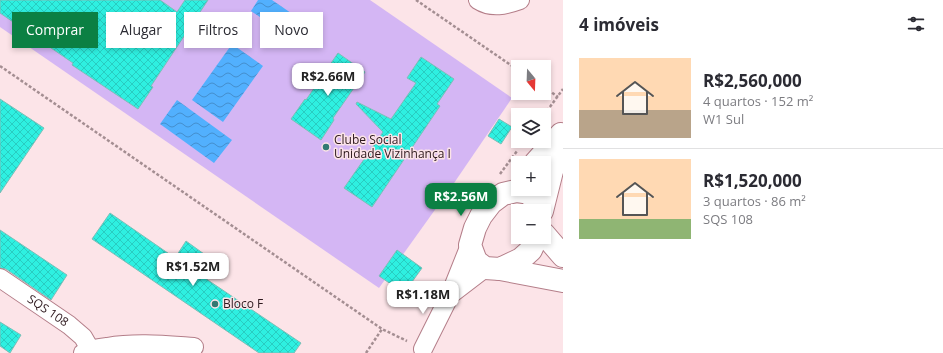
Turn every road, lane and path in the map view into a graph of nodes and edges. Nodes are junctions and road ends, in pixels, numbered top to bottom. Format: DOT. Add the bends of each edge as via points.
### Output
graph roads {
  1 [pos="416,0"];
  2 [pos="478,0"];
  3 [pos="520,0"];
  4 [pos="511,65"];
  5 [pos="0,66"];
  6 [pos="563,89"];
  7 [pos="551,92"];
  8 [pos="558,97"];
  9 [pos="549,108"];
  10 [pos="563,132"];
  11 [pos="563,142"];
  12 [pos="541,156"];
  13 [pos="511,189"];
  14 [pos="531,196"];
  15 [pos="537,204"];
  16 [pos="542,204"];
  17 [pos="551,242"];
  18 [pos="533,244"];
  19 [pos="470,245"];
  20 [pos="563,256"];
  21 [pos="492,269"];
  22 [pos="0,278"];
  23 [pos="563,281"];
  24 [pos="450,295"];
  25 [pos="382,329"];
  26 [pos="194,347"];
  27 [pos="423,349"];
  28 [pos="86,351"];
  29 [pos="366,353"];
  1 -- 4 [label="path"];
  2 -- 3 [label="street" via="484,4 501,6"];
  5 -- 25 [label="path"];
  6 -- 8 [label="path"];
  7 -- 8 [label="path"];
  8 -- 9 [label="path"];
  10 -- 12 [label="street"];
  11 -- 16 [label="street"];
  13 -- 19 [label="street" via="491,203 481,216"];
  14 -- 15 [label="street"];
  17 -- 20 [label="street"];
  18 -- 21 [label="street" via="521,260"];
  19 -- 21 [label="street" via="476,261"];
  19 -- 24 [label="street"];
  21 -- 23 [label="street"];
  21 -- 24 [label="street"];
  22 -- 28 [label="street, SQS 108" via="69,325 83,337"];
  24 -- 27 [label="street"];
  25 -- 27 [label="path"];
  25 -- 29 [label="path"];
  26 -- 28 [label="street, SQS 108" via="122,345"];
}
